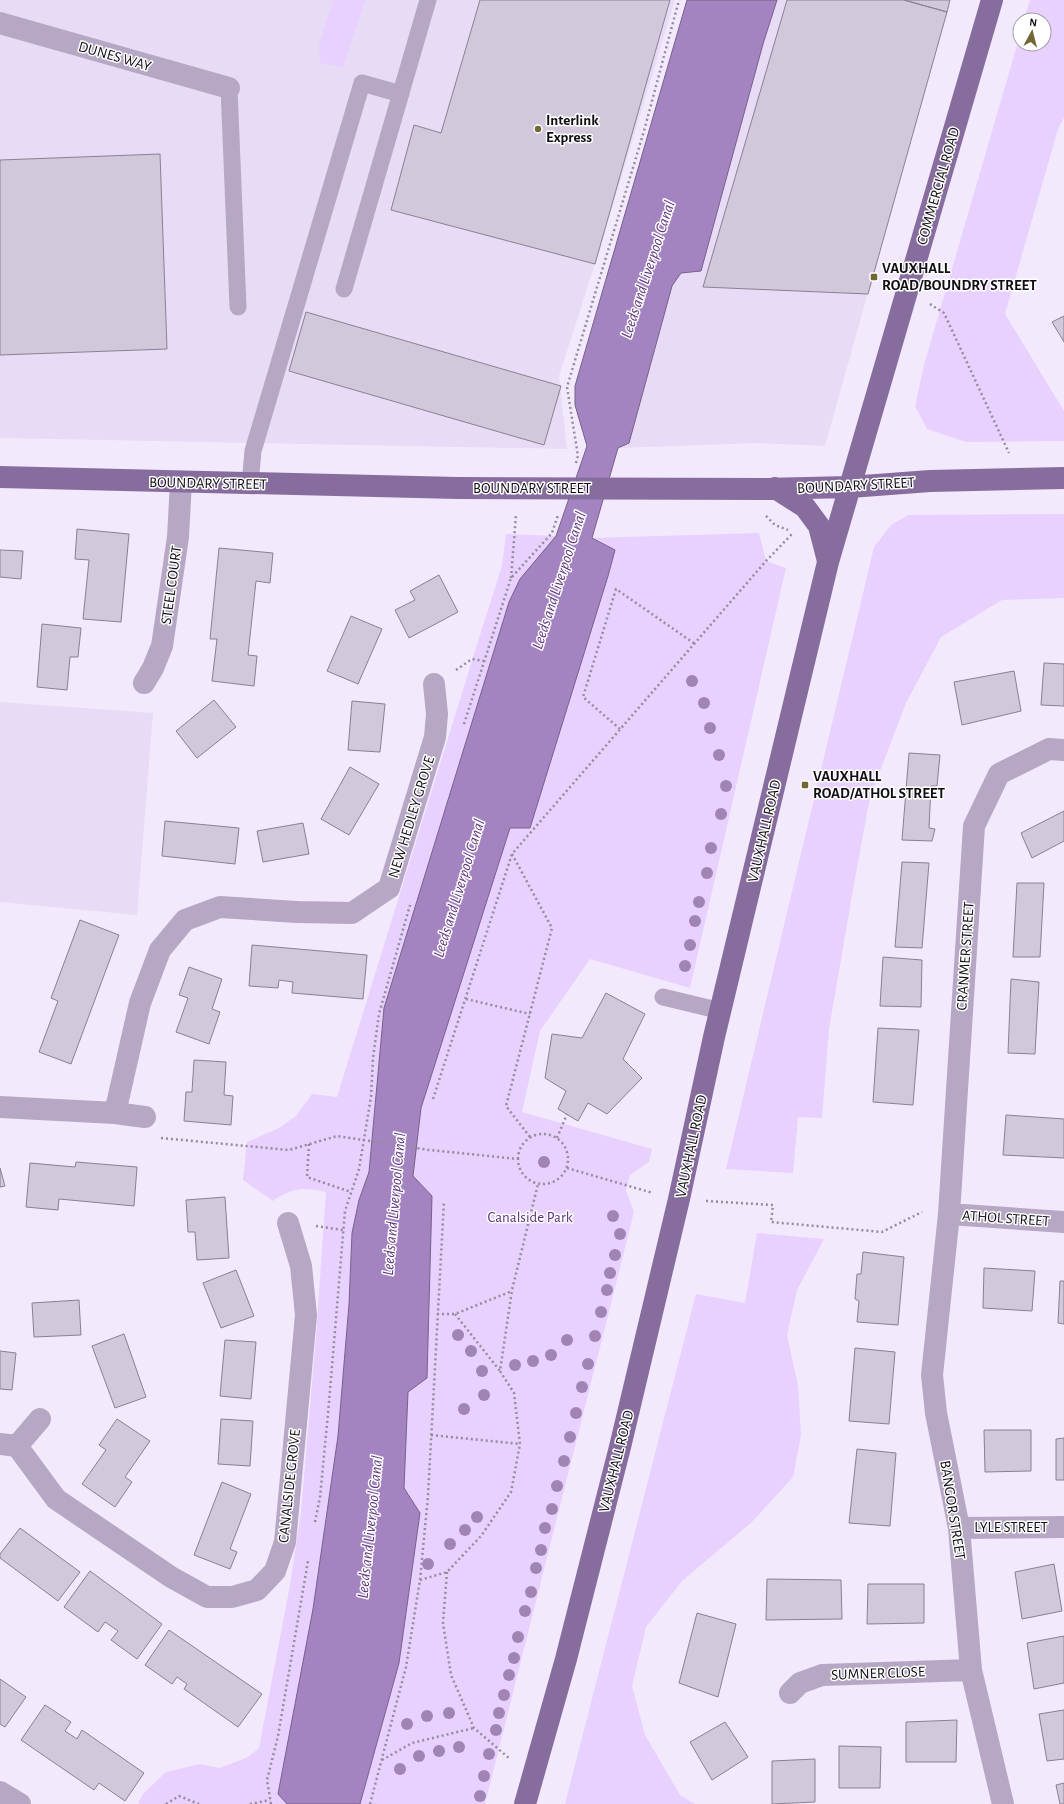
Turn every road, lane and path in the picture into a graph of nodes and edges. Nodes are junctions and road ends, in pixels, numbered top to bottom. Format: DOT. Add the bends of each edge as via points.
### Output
graph roads {
  1 [pos="428,0"];
  2 [pos="679,0"];
  3 [pos="992,0"];
  4 [pos="0,23"];
  5 [pos="229,88"];
  6 [pos="401,94"];
  7 [pos="344,289"];
  8 [pos="908,289"];
  9 [pos="238,307"];
  10 [pos="573,470"];
  11 [pos="0,478"];
  12 [pos="1064,478"];
  13 [pos="1022,479"];
  14 [pos="181,482"];
  15 [pos="250,484"];
  16 [pos="850,487"];
  17 [pos="769,488"];
  18 [pos="559,512"];
  19 [pos="516,513"];
  20 [pos="793,532"];
  21 [pos="797,538"];
  22 [pos="828,562"];
  23 [pos="511,578"];
  24 [pos="695,644"];
  25 [pos="484,661"];
  26 [pos="144,683"];
  27 [pos="434,684"];
  28 [pos="463,728"];
  29 [pos="620,729"];
  30 [pos="1064,750"];
  31 [pos="512,854"];
  32 [pos="411,900"];
  33 [pos="663,997"];
  34 [pos="466,999"];
  35 [pos="721,1011"];
  36 [pos="530,1014"];
  37 [pos="433,1100"];
  38 [pos="0,1107"];
  39 [pos="115,1112"];
  40 [pos="567,1114"];
  41 [pos="145,1117"];
  42 [pos="530,1137"];
  43 [pos="557,1138"];
  44 [pos="309,1144"];
  45 [pos="518,1158"];
  46 [pos="567,1168"];
  47 [pos="538,1184"];
  48 [pos="351,1192"];
  49 [pos="680,1199"];
  50 [pos="444,1201"];
  51 [pos="949,1214"];
  52 [pos="1064,1222"];
  53 [pos="288,1223"];
  54 [pos="512,1290"];
  55 [pos="437,1314"];
  56 [pos="455,1314"];
  57 [pos="500,1371"];
  58 [pos="40,1419"];
  59 [pos="431,1435"];
  60 [pos="520,1444"];
  61 [pos="8,1445"];
  62 [pos="1064,1527"];
  63 [pos="959,1528"];
  64 [pos="314,1529"];
  65 [pos="308,1560"];
  66 [pos="447,1572"];
  67 [pos="420,1580"];
  68 [pos="971,1670"];
  69 [pos="790,1693"];
  70 [pos="474,1728"];
  71 [pos="382,1760"];
  72 [pos="533,1779"];
  73 [pos="0,1792"];
  74 [pos="270,1800"];
  75 [pos="20,1804"];
  76 [pos="166,1804"];
  77 [pos="199,1804"];
  78 [pos="250,1804"];
  79 [pos="271,1804"];
  80 [pos="370,1804"];
  81 [pos="525,1804"];
  82 [pos="1003,1804"];
  1 -- 6 [label="lane"];
  2 -- 10 [label="path" via="644,131 567,388 578,456"];
  3 -- 8 [label="main road, COMMERCIAL ROAD"];
  4 -- 5 [label="street, DUNES WAY"];
  5 -- 9 [label="lane"];
  6 -- 7 [label="lane"];
  6 -- 15 [label="lane" via="362,82 253,451"];
  8 -- 13 [label="path" via="944,314"];
  8 -- 16 [label="main road, COMMERCIAL ROAD"];
  11 -- 14 [label="main road, BOUNDARY STREET"];
  12 -- 13 [label="main road, BOUNDARY STREET"];
  13 -- 16 [label="main road, BOUNDARY STREET" via="930,481"];
  14 -- 15 [label="main road, BOUNDARY STREET"];
  14 -- 26 [label="street, STEEL COURT" via="178,538 162,646"];
  15 -- 17 [label="main road, BOUNDARY STREET"];
  16 -- 17 [label="main road, BOUNDARY STREET"];
  16 -- 22 [label="main road, VAUXHALL ROAD"];
  17 -- 20 [label="path" via="764,514 775,526"];
  17 -- 22 [label="main road" via="804,508 819,526"];
  18 -- 23 [label="path" via="552,533"];
  19 -- 23 [label="path"];
  20 -- 21 [label="path"];
  20 -- 24 [label="path"];
  22 -- 35 [label="main road, VAUXHALL ROAD"];
  23 -- 25 [label="path"];
  24 -- 29 [label="path"];
  24 -- 29 [label="path" via="616,589 583,697"];
  25 -- 27 [label="path" via="472,659"];
  25 -- 28 [label="path"];
  27 -- 39 [label="street, NEW HEDLEY GROVE" via="437,714 435,737 389,888 352,913 220,907 184,920 160,950 140,1003"];
  29 -- 31 [label="path"];
  30 -- 51 [label="street, CRANMER STREET" via="1049,749 999,774 974,826"];
  31 -- 34 [label="path"];
  31 -- 36 [label="path" via="552,928"];
  32 -- 48 [label="path" via="379,1014 371,1097 358,1169"];
  33 -- 35 [label="lane"];
  34 -- 36 [label="path"];
  34 -- 37 [label="path"];
  35 -- 49 [label="main road, VAUXHALL ROAD"];
  36 -- 42 [label="path" via="506,1106"];
  38 -- 39 [label="street"];
  39 -- 41 [label="street"];
  40 -- 43 [label="path"];
  41 -- 44 [label="path" via="162,1138 289,1150"];
  42 -- 43 [label="path" via="544,1134"];
  42 -- 45 [label="path" via="520,1150"];
  43 -- 46 [label="path" via="567,1151"];
  44 -- 45 [label="path" via="337,1136 429,1150"];
  44 -- 48 [label="path" via="307,1177"];
  45 -- 47 [label="path" via="523,1175"];
  46 -- 47 [label="path" via="564,1174 552,1183"];
  46 -- 49 [label="path"];
  47 -- 54 [label="path"];
  48 -- 64 [label="path" via="345,1211 320,1497"];
  49 -- 51 [label="path" via="773,1205 771,1222 882,1232 922,1212"];
  49 -- 72 [label="main road, VAUXHALL ROAD" via="614,1470"];
  50 -- 55 [label="path"];
  51 -- 52 [label="street, ATHOL STREET"];
  51 -- 63 [label="street, BANGOR STREET" via="932,1375 936,1413"];
  53 -- 61 [label="street, CANALSIDE GROVE" via="301,1266 306,1314 285,1542 275,1572 257,1590 232,1597 207,1597 171,1577 56,1499"];
  54 -- 56 [label="path"];
  54 -- 57 [label="path"];
  55 -- 56 [label="path"];
  55 -- 59 [label="path"];
  56 -- 57 [label="path"];
  57 -- 60 [label="path" via="514,1393"];
  58 -- 61 [label="street, CANALSIDE GROVE"];
  59 -- 60 [label="path"];
  59 -- 67 [label="path"];
  60 -- 66 [label="path" via="511,1492 481,1536"];
  62 -- 63 [label="street, LYLE STREET"];
  63 -- 68 [label="street, BANGOR STREET"];
  65 -- 74 [label="path" via="278,1736 267,1780"];
  66 -- 67 [label="path"];
  66 -- 70 [label="path" via="443,1623 451,1674"];
  67 -- 71 [label="path" via="406,1667"];
  68 -- 69 [label="street, SUMNER CLOSE" via="822,1675 800,1683"];
  68 -- 82 [label="street, BANGOR STREET"];
  70 -- 71 [label="path" via="412,1743"];
  70 -- 72 [label="path"];
  71 -- 80 [label="path"];
  72 -- 81 [label="main road, VAUXHALL ROAD"];
  73 -- 75 [label="street"];
  74 -- 78 [label="path"];
  74 -- 79 [label="path"];
  76 -- 77 [label="path" via="179,1796"];
}
